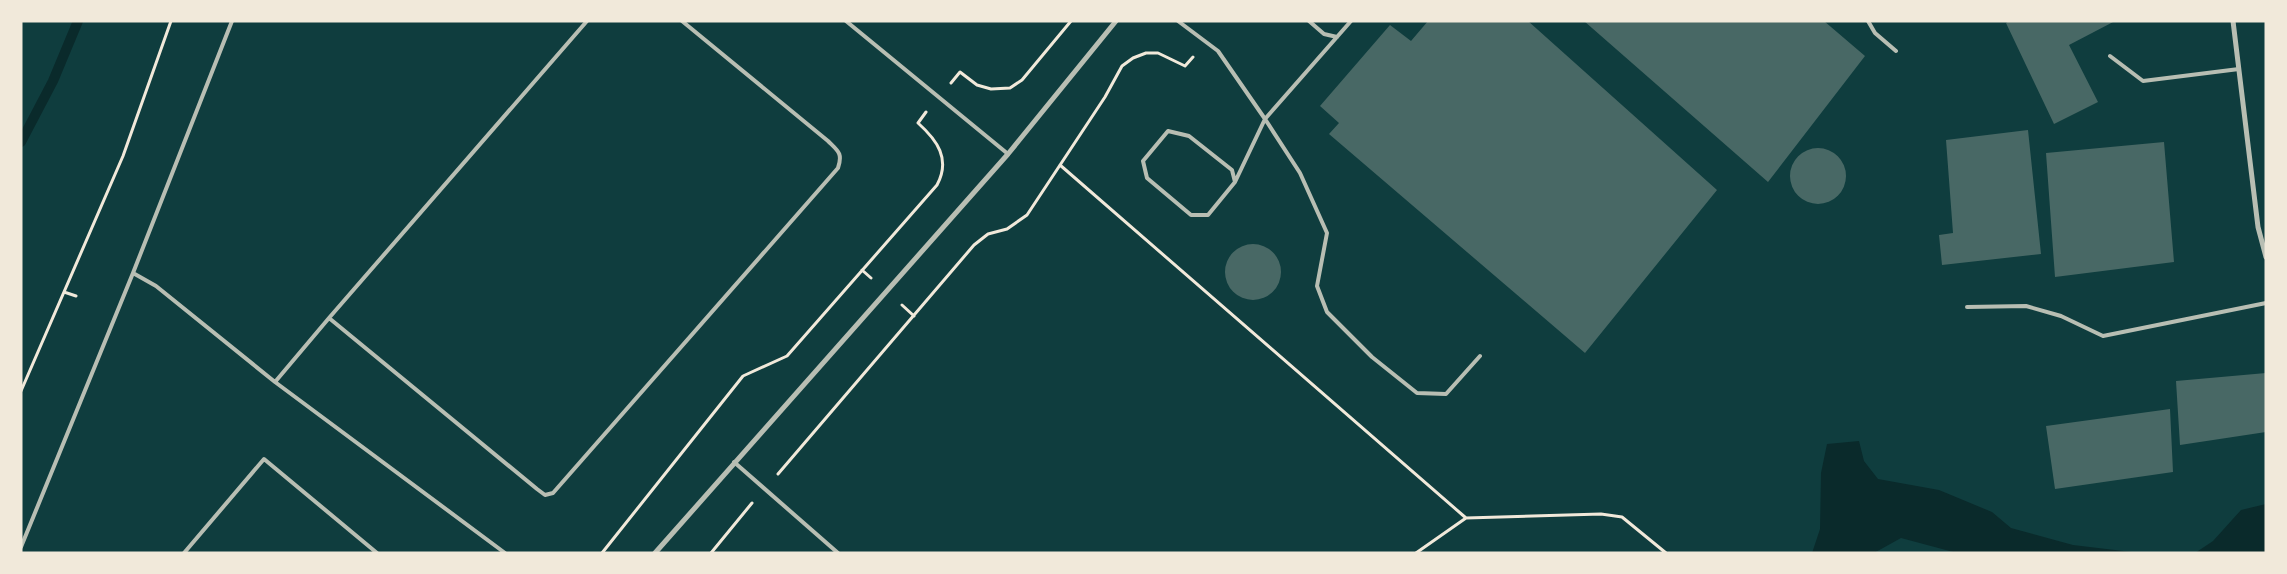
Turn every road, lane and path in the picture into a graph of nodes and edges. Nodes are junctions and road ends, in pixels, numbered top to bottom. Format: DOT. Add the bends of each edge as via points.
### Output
graph roads {
  1 [pos="171,21"];
  2 [pos="232,21"];
  3 [pos="587,21"];
  4 [pos="682,21"];
  5 [pos="846,21"];
  6 [pos="1071,21"];
  7 [pos="1116,21"];
  8 [pos="1178,21"];
  9 [pos="1309,21"];
  10 [pos="1352,21"];
  11 [pos="1868,21"];
  12 [pos="2233,21"];
  13 [pos="1337,37"];
  14 [pos="1896,51"];
  15 [pos="2110,56"];
  16 [pos="1185,66"];
  17 [pos="2239,69"];
  18 [pos="960,72"];
  19 [pos="1265,119"];
  20 [pos="918,123"];
  21 [pos="1008,154"];
  22 [pos="1060,165"];
  23 [pos="1235,182"];
  24 [pos="2266,257"];
  25 [pos="133,273"];
  26 [pos="64,292"];
  27 [pos="76,296"];
  28 [pos="2266,303"];
  29 [pos="1967,307"];
  30 [pos="329,318"];
  31 [pos="1480,356"];
  32 [pos="275,382"];
  33 [pos="21,391"];
  34 [pos="734,462"];
  35 [pos="786,466"];
  36 [pos="1466,518"];
  37 [pos="737,520"];
  38 [pos="21,547"];
  39 [pos="184,553"];
  40 [pos="377,553"];
  41 [pos="505,553"];
  42 [pos="602,553"];
  43 [pos="655,553"];
  44 [pos="710,553"];
  45 [pos="838,553"];
  46 [pos="1416,553"];
  47 [pos="1666,553"];
  1 -- 26 [label="path" via="123,156"];
  2 -- 25 [label="lane"];
  3 -- 30 [label="lane"];
  4 -- 30 [label="lane" via="828,141 841,159 838,168 796,217 553,493 545,495 537,489"];
  5 -- 21 [label="lane"];
  6 -- 18 [label="path" via="1022,80 1010,88 991,89 977,85"];
  7 -- 21 [label="street"];
  8 -- 19 [label="lane" via="1218,51"];
  9 -- 13 [label="lane" via="1324,34"];
  10 -- 13 [label="lane"];
  11 -- 14 [label="lane"];
  12 -- 17 [label="street"];
  13 -- 19 [label="lane"];
  15 -- 17 [label="lane" via="2143,80"];
  16 -- 22 [label="path" via="1164,55 1146,53 1122,66"];
  17 -- 24 [label="street" via="2258,227"];
  19 -- 23 [label="lane"];
  19 -- 31 [label="lane" via="1300,173 1327,233 1317,286 1327,312 1372,357 1417,393 1446,394"];
  20 -- 42 [label="path" via="937,142 943,156 943,170 937,185 787,356 743,376"];
  21 -- 34 [label="street"];
  22 -- 35 [label="path" via="1027,215 1007,228 988,234 974,245"];
  22 -- 36 [label="path"];
  23 -- 23 [label="lane" via="1208,215 1191,215 1147,178 1143,161 1168,131 1188,136 1232,170"];
  25 -- 32 [label="lane" via="156,286"];
  25 -- 38 [label="lane"];
  26 -- 27 [label="path"];
  26 -- 33 [label="path"];
  28 -- 29 [label="lane" via="2103,336 2062,316 2026,306"];
  30 -- 32 [label="lane"];
  32 -- 41 [label="lane"];
  34 -- 43 [label="street"];
  34 -- 45 [label="lane"];
  36 -- 46 [label="path"];
  36 -- 47 [label="path" via="1601,514 1622,517"];
  37 -- 44 [label="path"];
  39 -- 40 [label="lane" via="264,459"];
}
